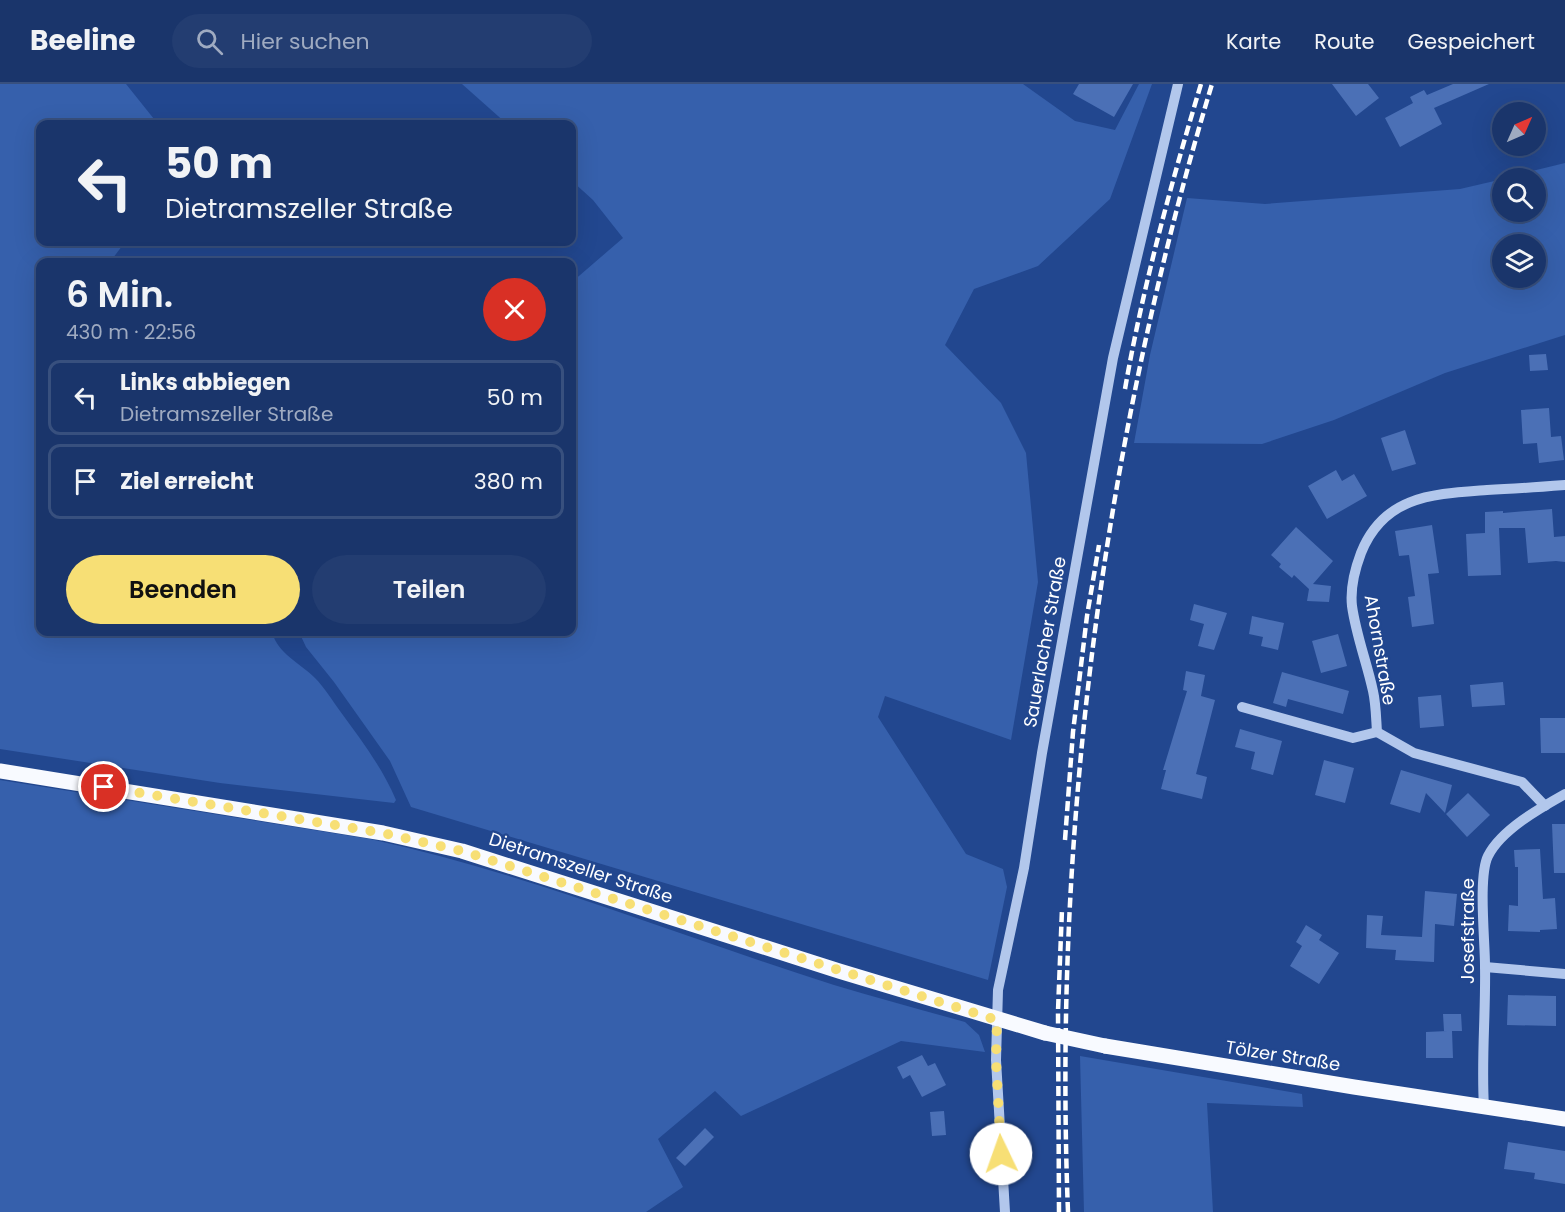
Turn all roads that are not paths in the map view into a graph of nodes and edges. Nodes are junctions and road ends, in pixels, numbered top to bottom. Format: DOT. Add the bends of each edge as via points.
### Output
graph roads {
  1 [pos="1178,84"];
  2 [pos="1565,484"];
  3 [pos="1242,707"];
  4 [pos="1377,732"];
  5 [pos="0,771"];
  6 [pos="1565,794"];
  7 [pos="1545,806"];
  8 [pos="1485,967"];
  9 [pos="1565,974"];
  10 [pos="997,1020"];
  11 [pos="1484,1107"];
  12 [pos="1565,1119"];
  13 [pos="1005,1212"];
  1 -- 10 [label="street, Sauerlacher Straße" via="1113,358 1024,868 998,990"];
  2 -- 4 [label="street, Ahornstraße" via="1433,494 1396,509 1374,529 1356,567 1352,605 1374,692"];
  3 -- 4 [label="street, Ahornstraße" via="1353,738"];
  4 -- 7 [label="street, Ahornstraße" via="1414,753 1522,782"];
  5 -- 10 [label="main road, Dietramszeller Straße" via="383,833 462,851"];
  6 -- 7 [label="street, Josefstraße"];
  7 -- 8 [label="street, Josefstraße" via="1513,828 1488,856 1483,874"];
  8 -- 9 [label="street"];
  8 -- 11 [label="street, Josefstraße"];
  10 -- 11 [label="main road, Tölzer Straße, bridge" via="1105,1046"];
  10 -- 13 [label="street, Sauerlacher Straße"];
  11 -- 12 [label="main road, Tölzer Straße"];
}
